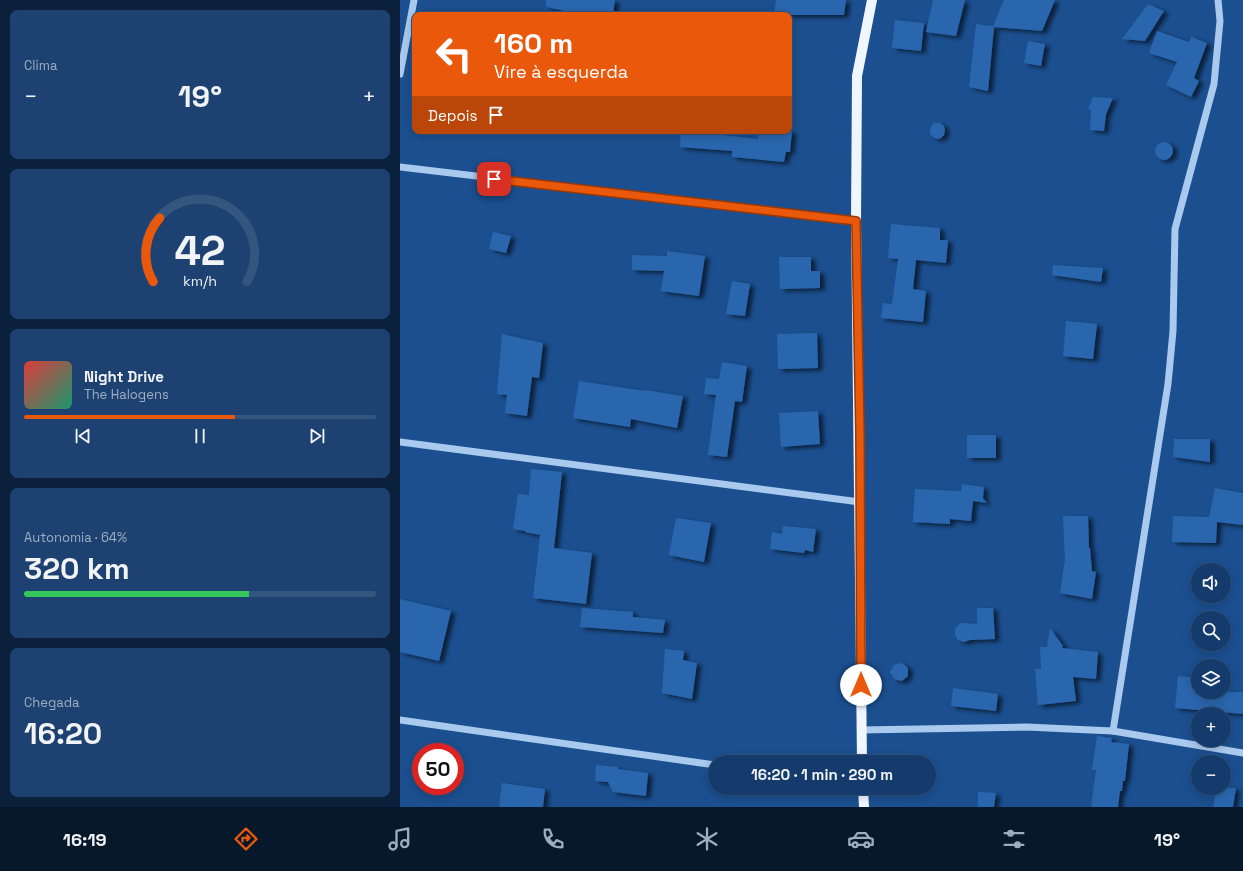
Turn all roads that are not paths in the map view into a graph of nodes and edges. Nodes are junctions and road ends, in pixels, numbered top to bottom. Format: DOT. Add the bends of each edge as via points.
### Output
graph roads {
  1 [pos="414,0"];
  2 [pos="872,0"];
  3 [pos="1218,0"];
  4 [pos="400,74"];
  5 [pos="400,167"];
  6 [pos="856,221"];
  7 [pos="400,442"];
  8 [pos="860,502"];
  9 [pos="400,720"];
  10 [pos="861,730"];
  11 [pos="1113,732"];
  12 [pos="1243,753"];
  13 [pos="862,755"];
  14 [pos="708,765"];
  15 [pos="863,795"];
  16 [pos="864,807"];
  1 -- 4 [label="street"];
  2 -- 6 [label="main road" via="857,76"];
  3 -- 11 [label="street" via="1220,21 1214,84 1175,229 1173,331 1168,384"];
  5 -- 6 [label="street"];
  6 -- 8 [label="main road"];
  7 -- 8 [label="street"];
  8 -- 10 [label="main road"];
  9 -- 14 [label="street"];
  10 -- 11 [label="street" via="1027,727"];
  10 -- 13 [label="main road"];
  11 -- 12 [label="street"];
  15 -- 16 [label="main road"];
}
